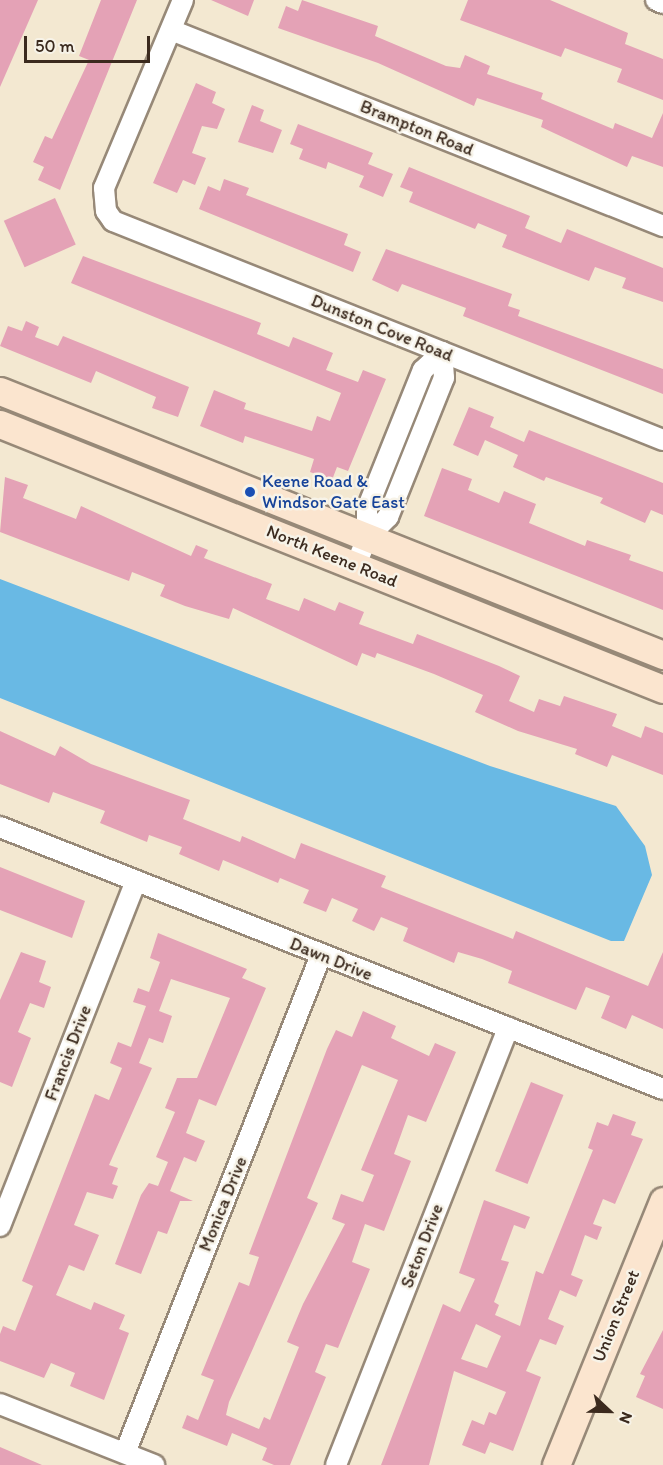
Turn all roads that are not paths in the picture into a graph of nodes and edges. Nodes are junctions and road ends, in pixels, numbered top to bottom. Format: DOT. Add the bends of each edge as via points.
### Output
graph roads {
  1 [pos="183,0"];
  2 [pos="656,0"];
  3 [pos="663,3"];
  4 [pos="171,30"];
  5 [pos="663,226"];
  6 [pos="442,352"];
  7 [pos="0,391"];
  8 [pos="0,424"];
  9 [pos="663,440"];
  10 [pos="367,538"];
  11 [pos="356,566"];
  12 [pos="496,622"];
  13 [pos="663,655"];
  14 [pos="663,674"];
  15 [pos="663,689"];
  16 [pos="0,827"];
  17 [pos="136,881"];
  18 [pos="321,955"];
  19 [pos="508,1028"];
  20 [pos="663,1089"];
  21 [pos="663,1201"];
  22 [pos="0,1226"];
  23 [pos="0,1404"];
  24 [pos="124,1453"];
  25 [pos="154,1465"];
  26 [pos="336,1465"];
  27 [pos="556,1465"];
  1 -- 4 [label="street"];
  2 -- 3 [label="street"];
  4 -- 5 [label="street, Brampton Road"];
  4 -- 6 [label="street, Dunston Cove Road" via="105,188 106,211 124,226"];
  6 -- 9 [label="street, Dunston Cove Road"];
  6 -- 10 [label="street" via="423,370 372,498"];
  7 -- 10 [label="main road, North Keene Road"];
  8 -- 11 [label="main road, North Keene Road"];
  10 -- 11 [label="street"];
  10 -- 13 [label="main road, North Keene Road"];
  11 -- 12 [label="main road, North Keene Road"];
  12 -- 14 [label="main road" via="571,637"];
  12 -- 15 [label="main road, North Keene Road"];
  16 -- 17 [label="street, Dawn Drive"];
  17 -- 18 [label="street, Dawn Drive"];
  17 -- 22 [label="street, Francis Drive"];
  18 -- 19 [label="street, Dawn Drive"];
  18 -- 24 [label="street, Monica Drive"];
  19 -- 20 [label="street, Dawn Drive"];
  19 -- 26 [label="street, Seton Drive"];
  21 -- 27 [label="main road, Union Street"];
  23 -- 24 [label="street"];
  24 -- 25 [label="street"];
}
